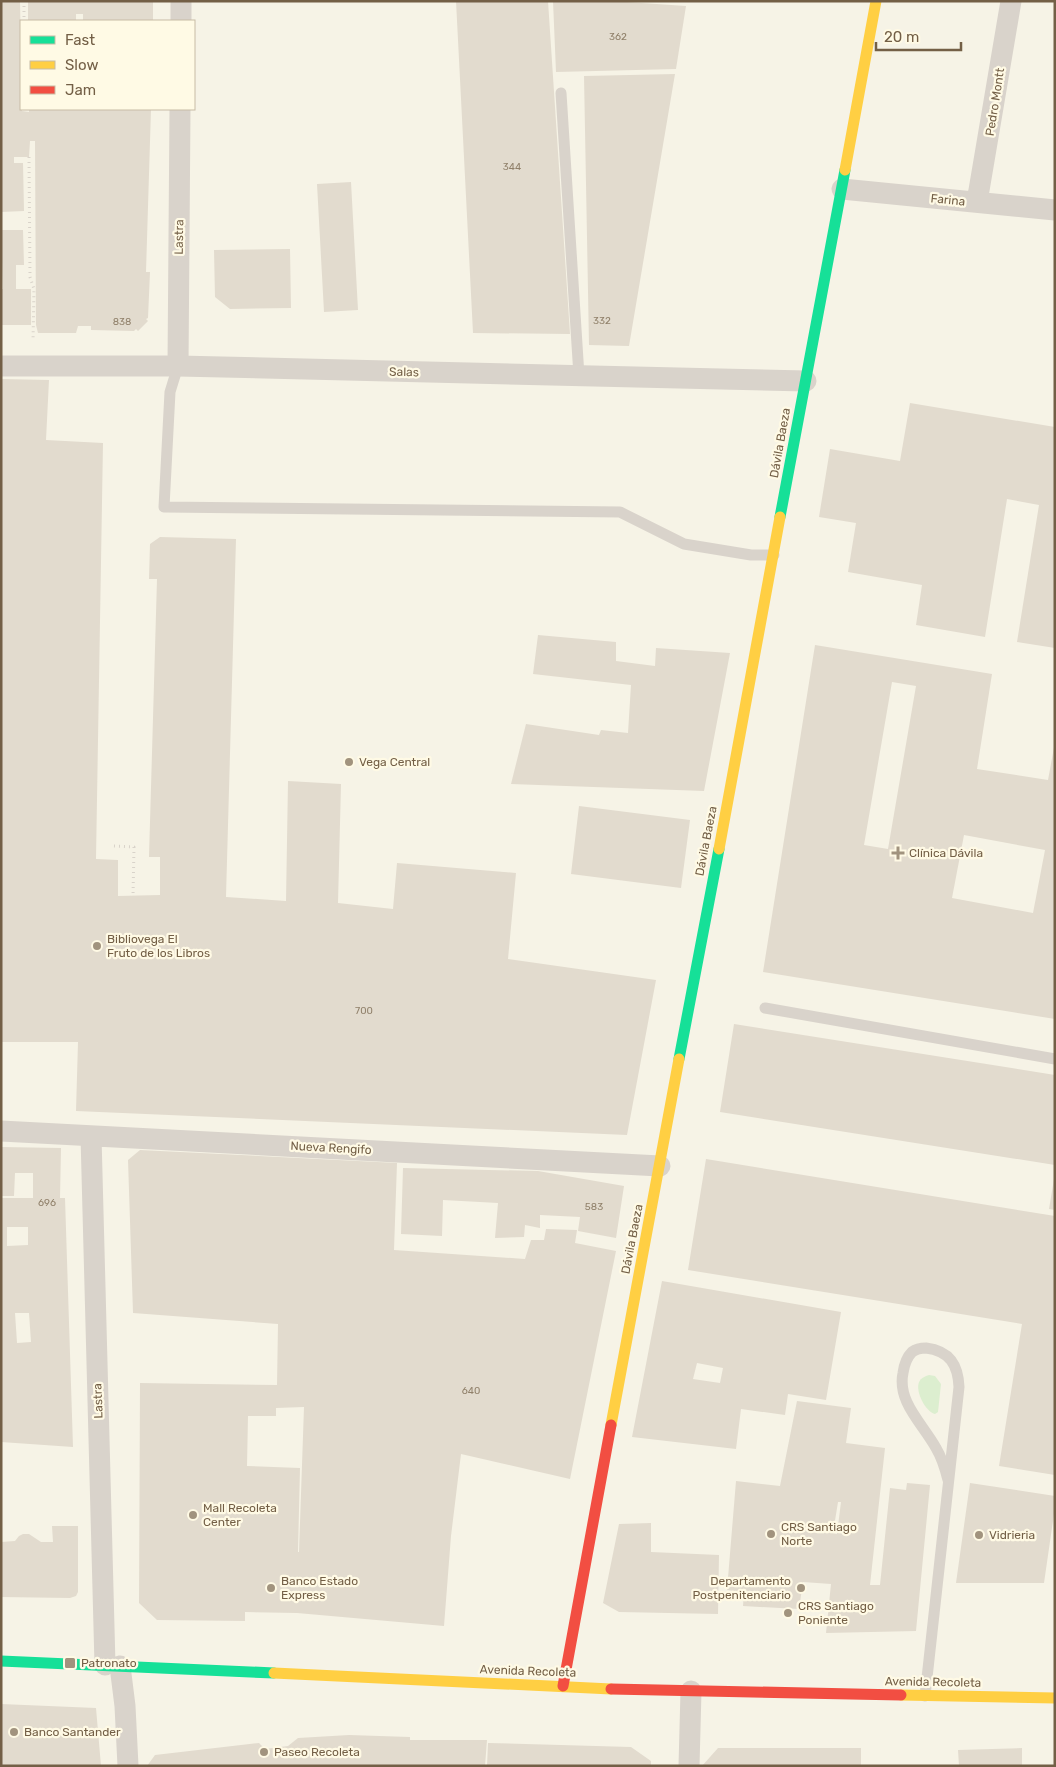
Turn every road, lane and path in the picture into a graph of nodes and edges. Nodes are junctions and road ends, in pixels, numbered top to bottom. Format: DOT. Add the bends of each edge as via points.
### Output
graph roads {
  1 [pos="24,1"];
  2 [pos="181,1"];
  3 [pos="876,1"];
  4 [pos="1011,1"];
  5 [pos="24,20"];
  6 [pos="181,20"];
  7 [pos="561,93"];
  8 [pos="180,110"];
  9 [pos="30,157"];
  10 [pos="842,189"];
  11 [pos="977,202"];
  12 [pos="1055,210"];
  13 [pos="33,325"];
  14 [pos="1,366"];
  15 [pos="178,366"];
  16 [pos="579,376"];
  17 [pos="806,381"];
  18 [pos="774,555"];
  19 [pos="114,846"];
  20 [pos="132,896"];
  21 [pos="765,1008"];
  22 [pos="1055,1059"];
  23 [pos="3,1129"];
  24 [pos="91,1136"];
  25 [pos="660,1166"];
  26 [pos="948,1480"];
  27 [pos="1,1661"];
  28 [pos="113,1666"];
  29 [pos="563,1686"];
  30 [pos="691,1691"];
  31 [pos="924,1696"];
  32 [pos="1055,1698"];
  33 [pos="128,1766"];
  34 [pos="689,1766"];
  1 -- 5 [label="path"];
  2 -- 6 [label="street"];
  3 -- 10 [label="street, Dávila Baeza"];
  4 -- 11 [label="street, Pedro Montt"];
  7 -- 16 [label="lane"];
  8 -- 15 [label="street, Lastra"];
  9 -- 13 [label="path"];
  10 -- 11 [label="street, Farina"];
  10 -- 17 [label="street, Dávila Baeza"];
  11 -- 12 [label="street, Farina"];
  14 -- 15 [label="street, Salas"];
  15 -- 16 [label="street, Salas"];
  15 -- 18 [label="lane" via="170,392 164,507 620,512 684,544 751,555"];
  16 -- 17 [label="street, Salas"];
  17 -- 18 [label="street, Dávila Baeza"];
  18 -- 25 [label="street, Dávila Baeza"];
  19 -- 20 [label="path" via="134,846"];
  21 -- 22 [label="lane"];
  23 -- 24 [label="street, Nueva Rengifo"];
  24 -- 25 [label="street, Nueva Rengifo"];
  24 -- 28 [label="street, Lastra"];
  25 -- 29 [label="street, Dávila Baeza"];
  26 -- 26 [label="lane" via="958,1373 949,1357 935,1349 921,1348 912,1352 905,1364 901,1381 903,1395 944,1463"];
  26 -- 31 [label="lane"];
  27 -- 28 [label="street, Avenida Recoleta"];
  28 -- 29 [label="street, Avenida Recoleta"];
  28 -- 33 [label="street, Lastra" via="125,1706"];
  29 -- 30 [label="street, Avenida Recoleta"];
  30 -- 31 [label="street, Avenida Recoleta"];
  30 -- 34 [label="street"];
  31 -- 32 [label="street, Avenida Recoleta"];
}
